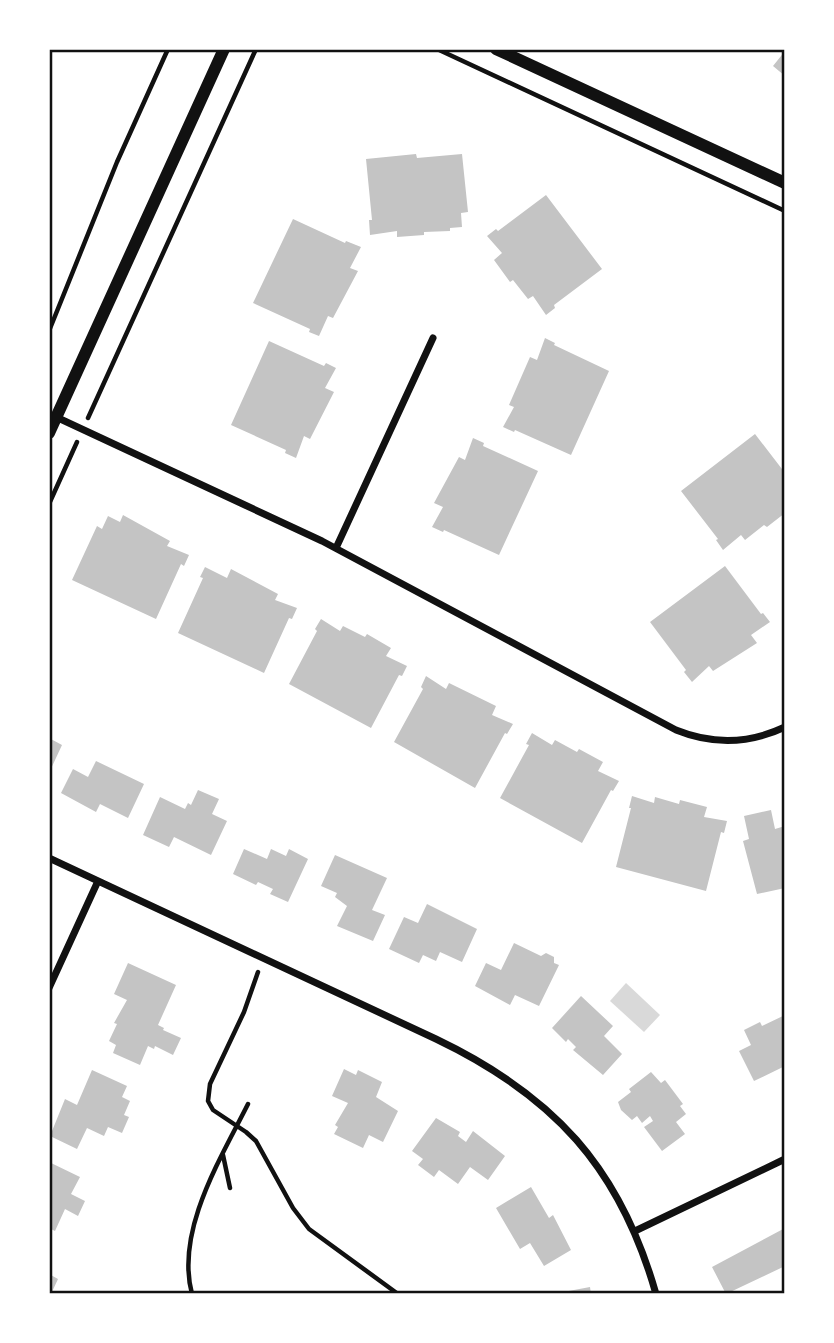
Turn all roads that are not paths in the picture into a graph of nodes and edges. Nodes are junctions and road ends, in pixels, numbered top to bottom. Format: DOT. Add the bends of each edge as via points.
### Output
graph roads {
  1 [pos="224,49"];
  2 [pos="496,49"];
  3 [pos="785,183"];
  4 [pos="433,338"];
  5 [pos="56,417"];
  6 [pos="49,433"];
  7 [pos="336,548"];
  8 [pos="785,727"];
  9 [pos="49,858"];
  10 [pos="98,881"];
  11 [pos="49,988"];
  12 [pos="785,1159"];
  13 [pos="635,1231"];
  14 [pos="656,1294"];
  1 -- 5 [label="street"];
  2 -- 3 [label="street"];
  4 -- 7 [label="street"];
  5 -- 6 [label="street"];
  5 -- 7 [label="street"];
  7 -- 8 [label="street" via="676,730 733,741"];
  9 -- 10 [label="street"];
  10 -- 11 [label="street"];
  10 -- 13 [label="street" via="475,1058 523,1088 582,1148 607,1180"];
  12 -- 13 [label="street"];
  13 -- 14 [label="street"];
}
